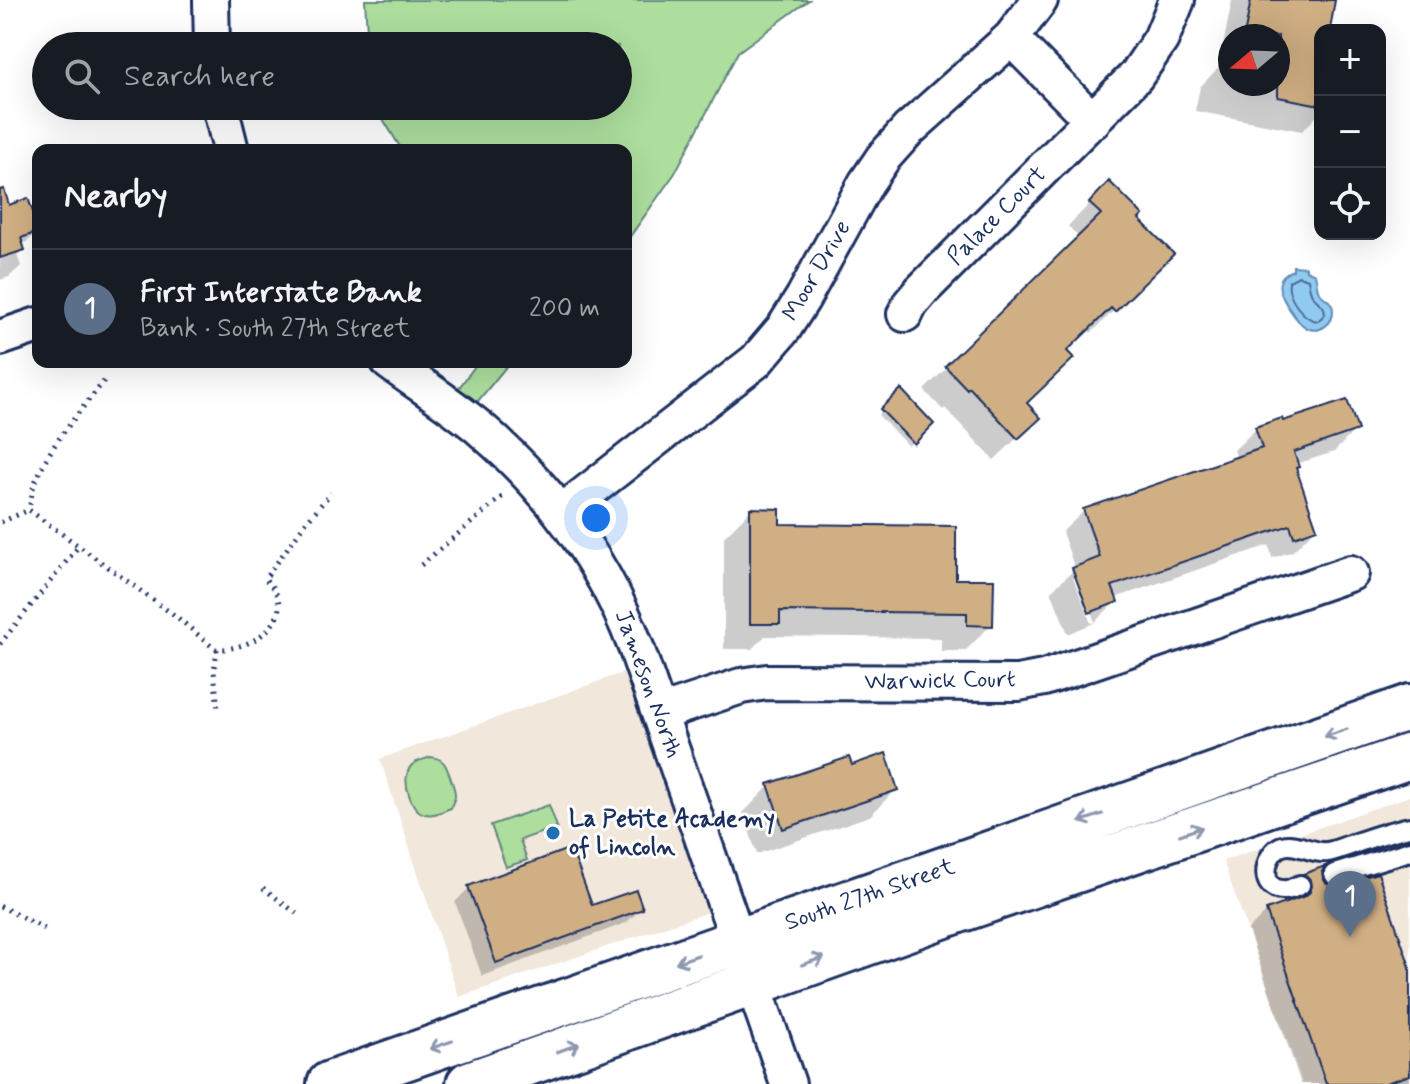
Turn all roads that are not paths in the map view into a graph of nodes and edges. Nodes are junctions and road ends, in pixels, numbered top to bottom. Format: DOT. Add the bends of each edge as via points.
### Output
graph roads {
  1 [pos="211,0"];
  2 [pos="1040,0"];
  3 [pos="1177,0"];
  4 [pos="211,32"];
  5 [pos="1011,38"];
  6 [pos="224,120"];
  7 [pos="1093,121"];
  8 [pos="230,144"];
  9 [pos="905,314"];
  10 [pos="32,327"];
  11 [pos="0,338"];
  12 [pos="397,368"];
  13 [pos="562,512"];
  14 [pos="1351,573"];
  15 [pos="1410,707"];
  16 [pos="660,713"];
  17 [pos="1410,756"];
  18 [pos="1410,827"];
  19 [pos="1410,851"];
  20 [pos="1334,874"];
  21 [pos="1300,885"];
  22 [pos="738,941"];
  23 [pos="753,982"];
  24 [pos="330,1084"];
  25 [pos="469,1084"];
  26 [pos="788,1084"];
  1 -- 4 [label="street"];
  2 -- 5 [label="street, Moor Drive"];
  3 -- 7 [label="street, Palace Court" via="1161,39 1136,76"];
  5 -- 7 [label="street"];
  5 -- 13 [label="street, Moor Drive" via="883,158 803,298 756,361"];
  6 -- 8 [label="street"];
  7 -- 9 [label="street, Palace Court" via="921,291"];
  10 -- 11 [label="street"];
  12 -- 13 [label="street, Jameson North" via="481,429"];
  13 -- 16 [label="street, Jameson North" via="605,577"];
  14 -- 16 [label="street, Warwick Court" via="1044,678 1018,683 767,682"];
  15 -- 22 [label="main road, South 27th Street, one-way"];
  16 -- 22 [label="street, Jameson North"];
  23 -- 17 [label="main road, South 27th Street, one-way"];
  18 -- 21 [label="lane" via="1326,853 1280,847 1266,863 1267,878 1284,891"];
  19 -- 20 [label="lane"];
  22 -- 23 [label="street, Jameson North"];
  22 -- 24 [label="main road, South 27th Street, one-way"];
  25 -- 23 [label="main road, South 27th Street, one-way"];
  23 -- 26 [label="street, Jameson North"];
}
